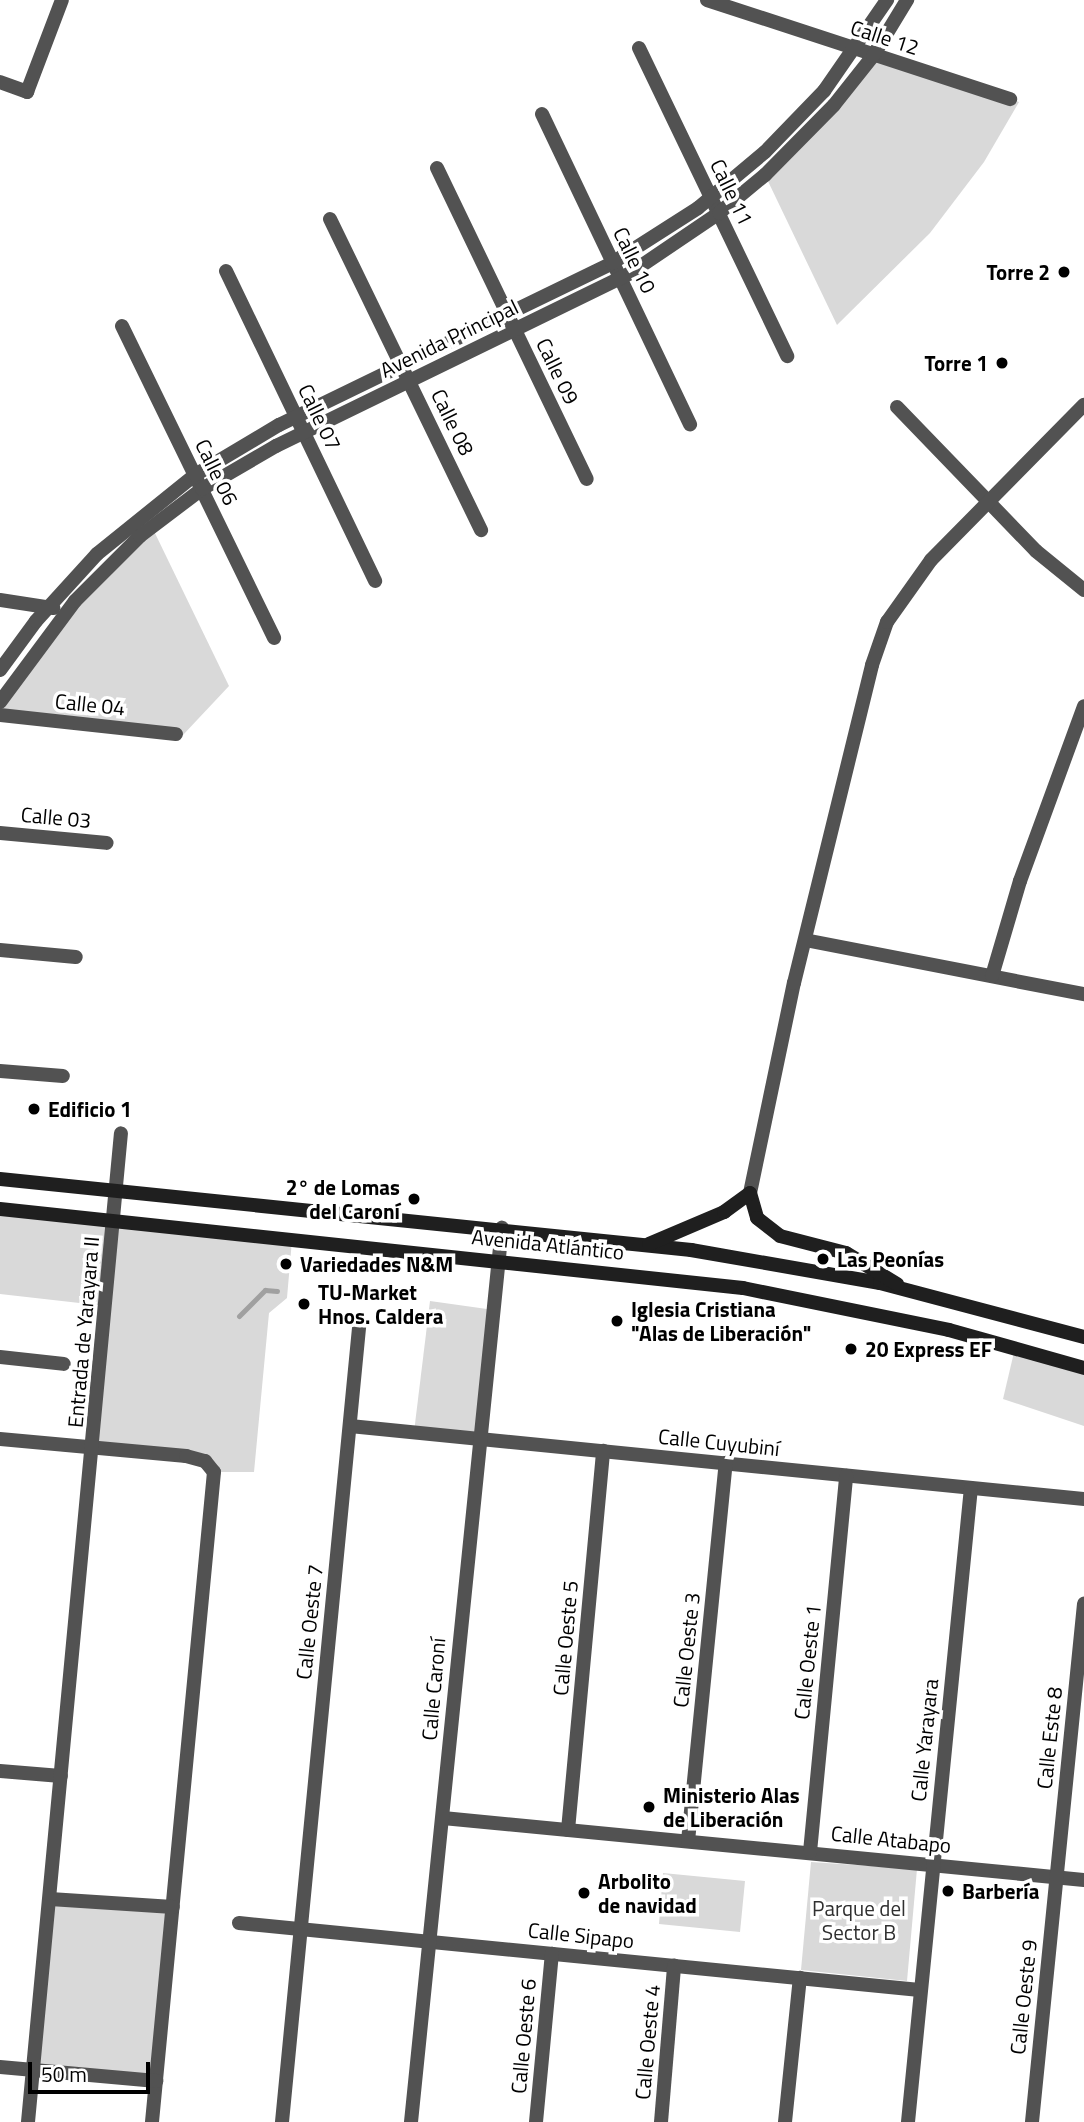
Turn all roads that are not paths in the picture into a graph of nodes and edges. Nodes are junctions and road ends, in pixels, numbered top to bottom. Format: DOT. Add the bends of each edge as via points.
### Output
graph roads {
  1 [pos="62,0"];
  2 [pos="707,0"];
  3 [pos="887,0"];
  4 [pos="907,0"];
  5 [pos="639,48"];
  6 [pos="855,49"];
  7 [pos="873,56"];
  8 [pos="0,82"];
  9 [pos="1010,99"];
  10 [pos="542,114"];
  11 [pos="437,168"];
  12 [pos="711,198"];
  13 [pos="719,214"];
  14 [pos="330,219"];
  15 [pos="612,262"];
  16 [pos="226,271"];
  17 [pos="620,278"];
  18 [pos="507,315"];
  19 [pos="122,326"];
  20 [pos="514,330"];
  21 [pos="787,356"];
  22 [pos="402,365"];
  23 [pos="410,381"];
  24 [pos="1084,405"];
  25 [pos="897,407"];
  26 [pos="296,416"];
  27 [pos="690,424"];
  28 [pos="304,432"];
  29 [pos="195,475"];
  30 [pos="587,479"];
  31 [pos="202,489"];
  32 [pos="988,504"];
  33 [pos="481,530"];
  34 [pos="375,582"];
  35 [pos="1084,590"];
  36 [pos="0,600"];
  37 [pos="49,605"];
  38 [pos="62,617"];
  39 [pos="274,638"];
  40 [pos="0,670"];
  41 [pos="0,702"];
  42 [pos="1084,706"];
  43 [pos="0,715"];
  44 [pos="176,734"];
  45 [pos="0,833"];
  46 [pos="107,843"];
  47 [pos="804,940"];
  48 [pos="0,950"];
  49 [pos="76,957"];
  50 [pos="992,976"];
  51 [pos="1084,994"];
  52 [pos="0,1071"];
  53 [pos="63,1076"];
  54 [pos="121,1133"];
  55 [pos="0,1179"];
  56 [pos="117,1191"];
  57 [pos="750,1193"];
  58 [pos="0,1209"];
  59 [pos="114,1221"];
  60 [pos="502,1228"];
  61 [pos="649,1245"];
  62 [pos="499,1260"];
  63 [pos="904,1289"];
  64 [pos="360,1318"];
  65 [pos="1084,1337"];
  66 [pos="0,1357"];
  67 [pos="64,1364"];
  68 [pos="1084,1368"];
  69 [pos="350,1426"];
  70 [pos="480,1438"];
  71 [pos="0,1439"];
  72 [pos="93,1447"];
  73 [pos="603,1451"];
  74 [pos="726,1463"];
  75 [pos="846,1476"];
  76 [pos="971,1488"];
  77 [pos="1084,1499"];
  78 [pos="1084,1604"];
  79 [pos="0,1771"];
  80 [pos="61,1776"];
  81 [pos="443,1818"];
  82 [pos="568,1830"];
  83 [pos="688,1841"];
  84 [pos="810,1853"];
  85 [pos="932,1865"];
  86 [pos="1056,1877"];
  87 [pos="1084,1880"];
  88 [pos="50,1899"];
  89 [pos="173,1907"];
  90 [pos="239,1923"];
  91 [pos="301,1929"];
  92 [pos="430,1941"];
  93 [pos="552,1954"];
  94 [pos="674,1966"];
  95 [pos="800,1978"];
  96 [pos="920,1990"];
  97 [pos="0,2067"];
  98 [pos="33,2069"];
  99 [pos="156,2081"];
  100 [pos="28,2122"];
  101 [pos="152,2122"];
  102 [pos="282,2122"];
  103 [pos="411,2122"];
  104 [pos="536,2122"];
  105 [pos="661,2122"];
  106 [pos="785,2122"];
  107 [pos="908,2122"];
  108 [pos="1032,2122"];
  1 -- 8 [label="street" via="27,92"];
  2 -- 6 [label="street, Calle 12"];
  3 -- 6 [label="street, Avenida Principal"];
  4 -- 7 [label="street, Avenida Principal"];
  5 -- 12 [label="street, Calle 11"];
  6 -- 7 [label="street, Calle 12"];
  6 -- 12 [label="street, Avenida Principal" via="799,117"];
  7 -- 9 [label="street, Calle 12"];
  7 -- 13 [label="street, Avenida Principal" via="799,143"];
  10 -- 15 [label="street, Calle 10"];
  11 -- 18 [label="street, Calle 09"];
  12 -- 13 [label="street, Calle 11"];
  12 -- 15 [label="street, Avenida Principal"];
  13 -- 17 [label="street, Avenida Principal"];
  13 -- 21 [label="street, Calle 11"];
  14 -- 22 [label="street, Calle 08"];
  15 -- 17 [label="street, Calle 10"];
  15 -- 18 [label="street, Avenida Principal"];
  16 -- 26 [label="street, Calle 07"];
  17 -- 20 [label="street, Avenida Principal"];
  17 -- 27 [label="street, Calle 10"];
  18 -- 20 [label="street, Calle 09"];
  18 -- 22 [label="street, Avenida Principal"];
  19 -- 29 [label="street, Calle 06"];
  20 -- 23 [label="street, Avenida Principal"];
  20 -- 30 [label="street, Calle 09"];
  22 -- 23 [label="street, Calle 08"];
  22 -- 26 [label="street, Avenida Principal"];
  23 -- 28 [label="street, Avenida Principal"];
  23 -- 33 [label="street, Calle 08"];
  24 -- 32 [label="street"];
  25 -- 32 [label="street"];
  26 -- 28 [label="street, Calle 07"];
  26 -- 29 [label="street, Avenida Principal"];
  28 -- 31 [label="street, Avenida Principal"];
  28 -- 34 [label="street, Calle 07"];
  29 -- 31 [label="street, Calle 06"];
  29 -- 37 [label="street, Avenida Principal" via="119,533"];
  31 -- 38 [label="street, Avenida Principal" via="141,536"];
  31 -- 39 [label="street, Calle 06"];
  32 -- 35 [label="street"];
  32 -- 47 [label="street" via="911,584 887,622 872,665"];
  36 -- 37 [label="street"];
  37 -- 38 [label="street"];
  37 -- 40 [label="street, Avenida Principal"];
  38 -- 41 [label="street, Avenida Principal"];
  42 -- 50 [label="street" via="1020,881"];
  43 -- 44 [label="street, Calle 04"];
  45 -- 46 [label="street, Calle 03"];
  47 -- 50 [label="street"];
  47 -- 57 [label="street"];
  48 -- 49 [label="street"];
  50 -- 51 [label="street"];
  52 -- 53 [label="street"];
  54 -- 56 [label="street, Entrada de Yarayara II"];
  55 -- 56 [label="main road, Avenida Atlántico"];
  56 -- 59 [label="street, Entrada de Yarayara II"];
  56 -- 60 [label="main road, Avenida Atlántico"];
  57 -- 61 [label="main road" via="724,1212"];
  57 -- 63 [label="main road" via="757,1218 780,1236 846,1252"];
  58 -- 59 [label="main road, Avenida Atlántico"];
  59 -- 62 [label="main road, Avenida Atlántico"];
  59 -- 72 [label="street, Entrada de Yarayara II"];
  60 -- 61 [label="main road, Avenida Atlántico"];
  60 -- 62 [label="street, Calle Caroní"];
  61 -- 63 [label="main road, Avenida Atlántico" via="763,1261"];
  62 -- 68 [label="main road, Avenida Atlántico" via="680,1279 803,1299 949,1330"];
  62 -- 70 [label="street, Calle Caroní"];
  63 -- 65 [label="main road, Avenida Atlántico"];
  64 -- 69 [label="street, Calle Oeste 7"];
  66 -- 67 [label="street"];
  69 -- 70 [label="street, Calle Cuyubiní"];
  69 -- 91 [label="street, Calle Oeste 7"];
  70 -- 73 [label="street, Calle Cuyubiní"];
  70 -- 81 [label="street, Calle Caroní"];
  71 -- 72 [label="street"];
  72 -- 80 [label="street, Entrada de Yarayara II"];
  72 -- 89 [label="street" via="197,1458 211,1466 216,1480"];
  73 -- 74 [label="street, Calle Cuyubiní"];
  73 -- 82 [label="street, Calle Oeste 5"];
  74 -- 75 [label="street, Calle Cuyubiní"];
  74 -- 83 [label="street, Calle Oeste 3"];
  75 -- 76 [label="street, Calle Cuyubiní"];
  75 -- 84 [label="street, Calle Oeste 1"];
  76 -- 77 [label="street, Calle Cuyubiní"];
  76 -- 85 [label="street, Calle Yarayara"];
  78 -- 86 [label="street, Calle Este 8"];
  79 -- 80 [label="street"];
  80 -- 88 [label="street, Entrada de Yarayara II"];
  81 -- 82 [label="street, Calle Atabapo"];
  81 -- 92 [label="street, Calle Caroní"];
  82 -- 83 [label="street, Calle Atabapo"];
  83 -- 84 [label="street, Calle Atabapo"];
  84 -- 85 [label="street, Calle Atabapo"];
  85 -- 86 [label="street, Calle Atabapo"];
  85 -- 96 [label="street, Calle Yarayara"];
  86 -- 87 [label="street, Calle Atabapo"];
  86 -- 108 [label="street, Calle Oeste 9"];
  88 -- 89 [label="street"];
  88 -- 98 [label="street, Entrada de Yarayara II"];
  89 -- 99 [label="street"];
  90 -- 91 [label="street, Calle Sipapo"];
  91 -- 92 [label="street, Calle Sipapo"];
  91 -- 102 [label="street, Calle Oeste 7"];
  92 -- 93 [label="street, Calle Sipapo"];
  92 -- 103 [label="street, Calle Caroní"];
  93 -- 94 [label="street, Calle Sipapo"];
  93 -- 104 [label="street, Calle Oeste 6"];
  94 -- 95 [label="street, Calle Sipapo"];
  94 -- 105 [label="street, Calle Oeste 4"];
  95 -- 96 [label="street, Calle Sipapo"];
  95 -- 106 [label="street"];
  96 -- 107 [label="street, Calle Yarayara"];
  97 -- 98 [label="street"];
  98 -- 99 [label="street"];
  98 -- 100 [label="street, Entrada de Yarayara II"];
  99 -- 101 [label="street"];
}
